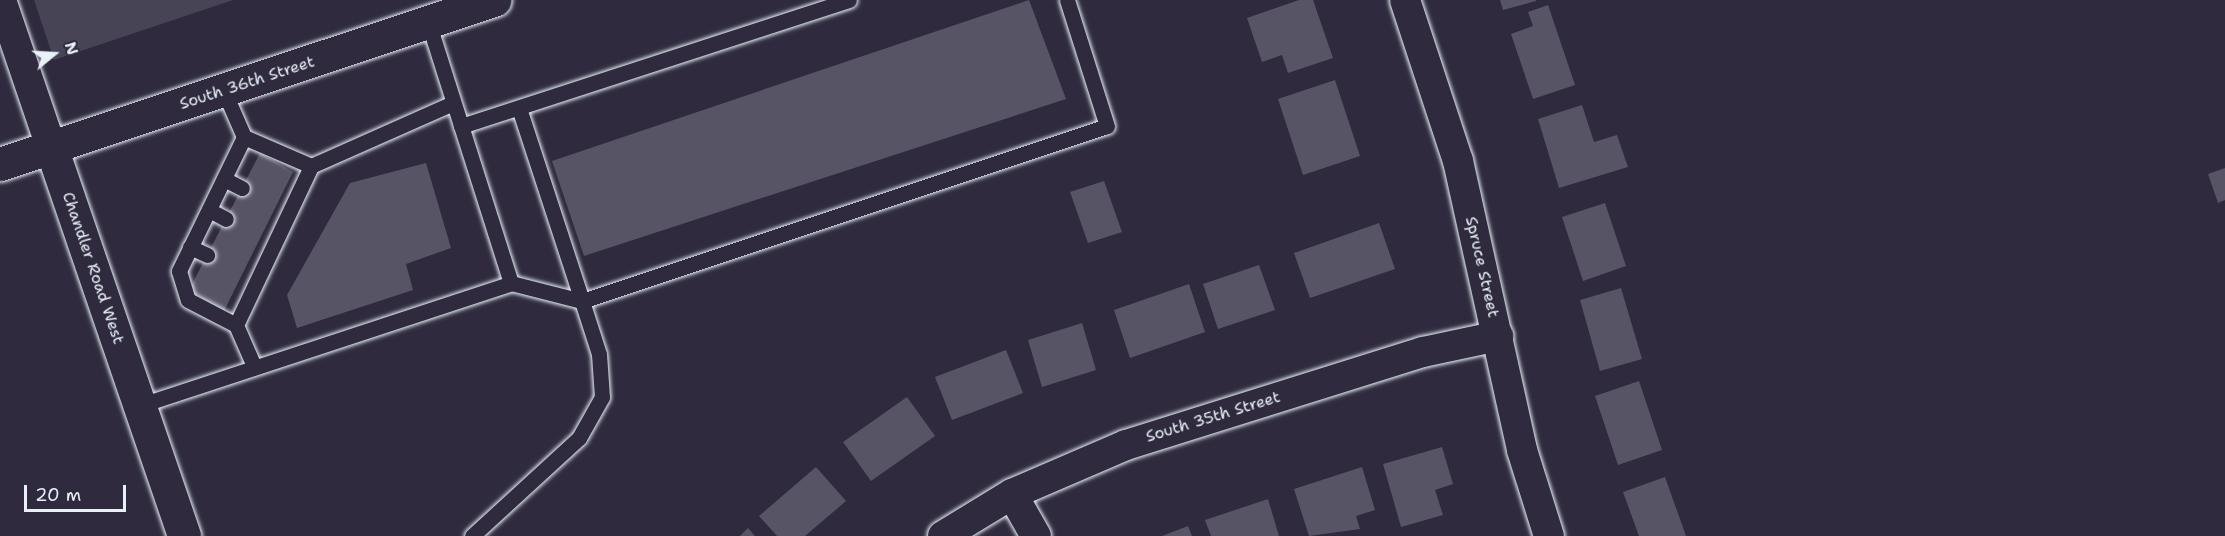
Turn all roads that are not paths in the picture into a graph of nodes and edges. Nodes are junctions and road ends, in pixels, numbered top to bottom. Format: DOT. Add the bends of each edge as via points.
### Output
graph roads {
  1 [pos="1,0"];
  2 [pos="494,0"];
  3 [pos="849,0"];
  4 [pos="1067,0"];
  5 [pos="1405,0"];
  6 [pos="428,22"];
  7 [pos="224,91"];
  8 [pos="453,103"];
  9 [pos="519,108"];
  10 [pos="461,126"];
  11 [pos="244,137"];
  12 [pos="51,147"];
  13 [pos="0,164"];
  14 [pos="311,166"];
  15 [pos="224,179"];
  16 [pos="242,188"];
  17 [pos="209,210"];
  18 [pos="226,219"];
  19 [pos="190,247"];
  20 [pos="207,255"];
  21 [pos="511,283"];
  22 [pos="582,301"];
  23 [pos="236,325"];
  24 [pos="1498,336"];
  25 [pos="254,366"];
  26 [pos="141,405"];
  27 [pos="1012,494"];
  28 [pos="184,536"];
  29 [pos="472,536"];
  30 [pos="944,536"];
  31 [pos="1036,536"];
  32 [pos="1549,536"];
  1 -- 12 [label="street, Chandler Road West"];
  2 -- 6 [label="main road, South 36th Street"];
  3 -- 9 [label="lane"];
  4 -- 22 [label="lane" via="1107,126"];
  5 -- 24 [label="street, Spruce Street" via="1458,161"];
  6 -- 7 [label="main road, South 36th Street"];
  6 -- 8 [label="lane"];
  7 -- 11 [label="lane"];
  7 -- 12 [label="main road, South 36th Street"];
  8 -- 10 [label="lane"];
  8 -- 14 [label="lane"];
  9 -- 10 [label="lane"];
  9 -- 22 [label="lane"];
  10 -- 21 [label="lane"];
  11 -- 14 [label="lane"];
  11 -- 15 [label="lane"];
  12 -- 13 [label="main road, South 36th Street"];
  12 -- 26 [label="main road, Chandler Road West"];
  14 -- 23 [label="lane" via="282,209 249,277"];
  15 -- 16 [label="lane"];
  15 -- 17 [label="lane"];
  17 -- 18 [label="lane"];
  17 -- 19 [label="lane"];
  19 -- 20 [label="lane"];
  19 -- 23 [label="lane" via="179,271 188,300"];
  21 -- 22 [label="lane"];
  21 -- 25 [label="lane"];
  22 -- 29 [label="lane" via="599,354 602,397 579,438"];
  23 -- 25 [label="lane"];
  24 -- 27 [label="street, South 35th Street" via="1423,352 1126,445"];
  24 -- 32 [label="street, Spruce Street" via="1521,450"];
  25 -- 26 [label="lane"];
  26 -- 28 [label="main road, Chandler Road West"];
  27 -- 30 [label="street, South 35th Street"];
  27 -- 31 [label="street"];
}
